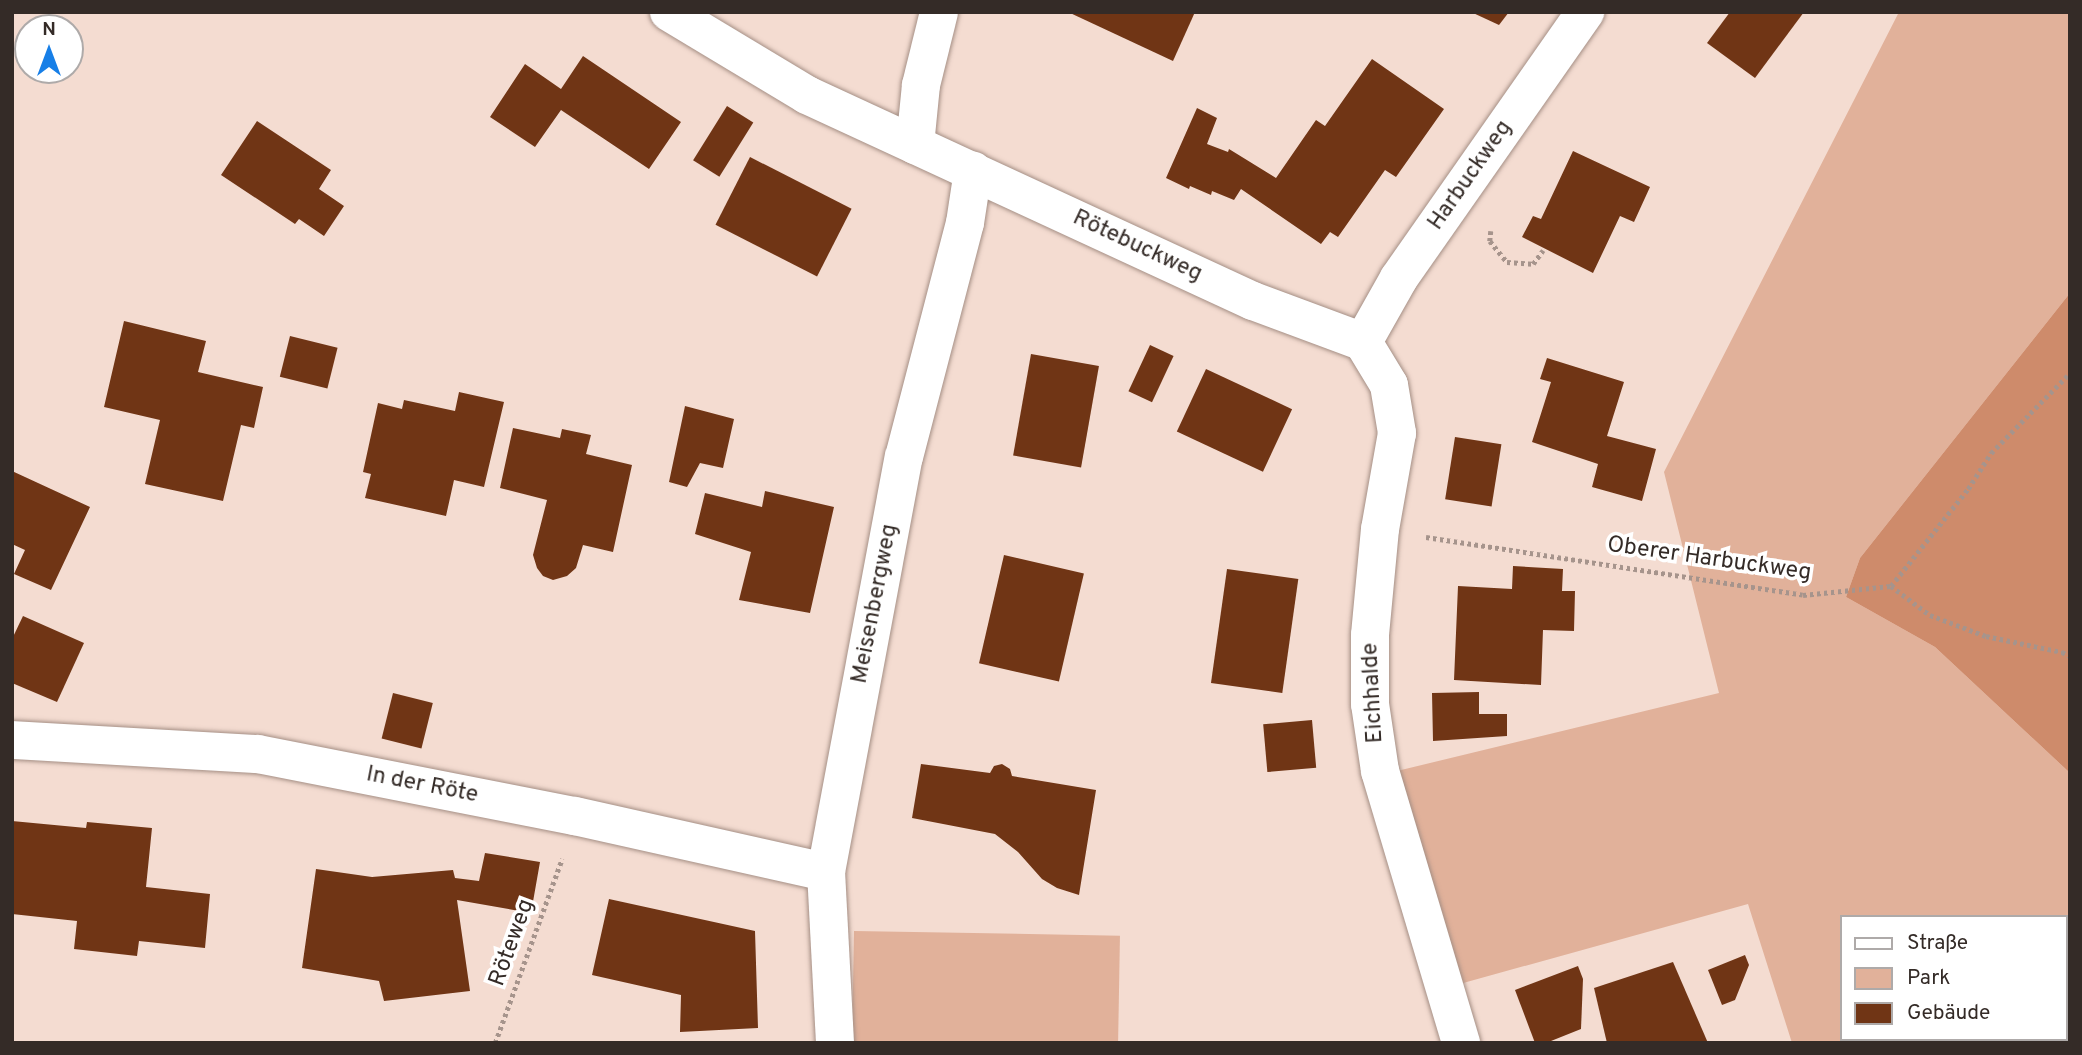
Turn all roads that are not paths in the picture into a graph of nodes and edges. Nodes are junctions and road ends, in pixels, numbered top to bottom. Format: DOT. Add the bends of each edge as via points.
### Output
graph roads {
  1 [pos="669,12"];
  2 [pos="939,12"];
  3 [pos="1585,12"];
  4 [pos="915,145"];
  5 [pos="973,171"];
  6 [pos="1363,342"];
  7 [pos="12,740"];
  8 [pos="826,872"];
  9 [pos="835,1043"];
  10 [pos="1461,1043"];
  1 -- 4 [label="street, Rötebuckweg" via="807,95"];
  2 -- 4 [label="street" via="920,85"];
  3 -- 6 [label="street, Harbuckweg" via="1399,278"];
  4 -- 5 [label="street, Rötebuckweg"];
  5 -- 6 [label="street, Rötebuckweg" via="1253,301"];
  5 -- 8 [label="street, Meisenbergweg" via="965,223 904,457"];
  6 -- 10 [label="street, Eichhalde" via="1389,385 1396,433 1380,529 1370,635 1370,704 1380,771"];
  7 -- 8 [label="street, In der Röte" via="258,754 575,816"];
  8 -- 9 [label="street, Meisenbergweg"];
}
